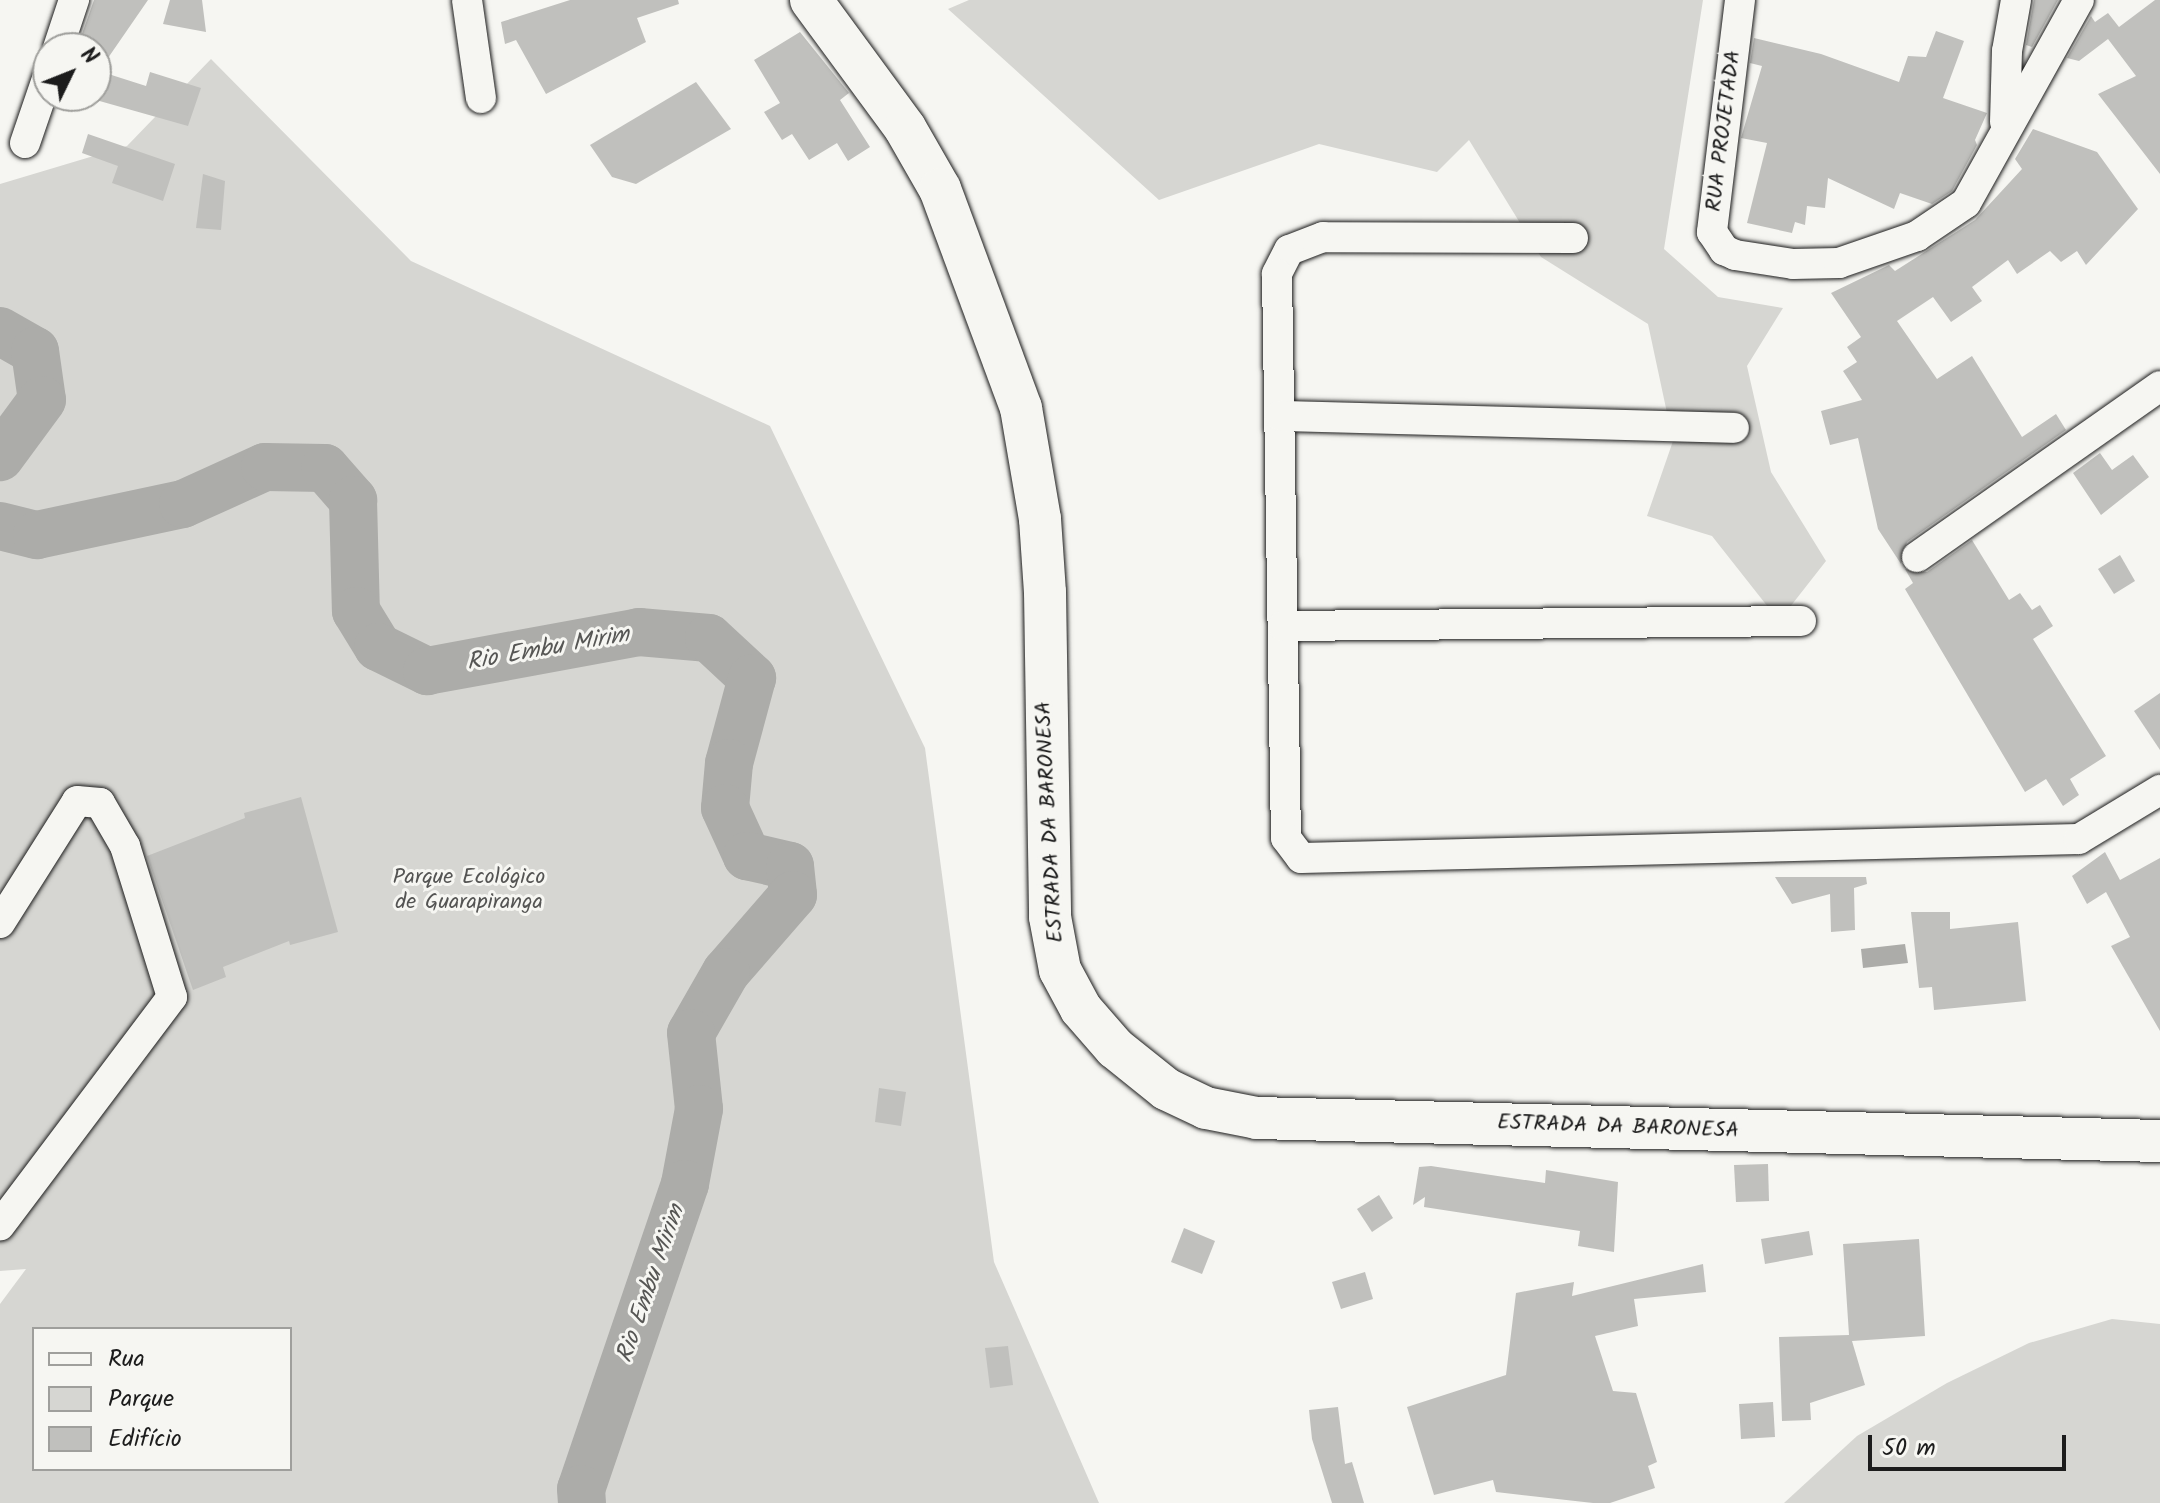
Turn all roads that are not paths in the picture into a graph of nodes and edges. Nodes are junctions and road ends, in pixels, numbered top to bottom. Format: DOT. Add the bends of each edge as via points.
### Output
graph roads {
  1 [pos="74,0"];
  2 [pos="467,0"];
  3 [pos="811,0"];
  4 [pos="1740,0"];
  5 [pos="2016,0"];
  6 [pos="2079,0"];
  7 [pos="63,32"];
  8 [pos="481,98"];
  9 [pos="36,112"];
  10 [pos="2005,128"];
  11 [pos="25,143"];
  12 [pos="1573,238"];
  13 [pos="2160,386"];
  14 [pos="1280,416"];
  15 [pos="1734,428"];
  16 [pos="1917,557"];
  17 [pos="1801,621"];
  18 [pos="1283,626"];
  19 [pos="2160,790"];
  20 [pos="0,923"];
  21 [pos="2160,1141"];
  22 [pos="0,1225"];
  1 -- 7 [label="street"];
  2 -- 8 [label="street"];
  3 -- 21 [label="main road, ESTRADA DA BARONESA" via="905,128 940,189 1021,408 1040,519 1045,592 1050,917 1060,970 1081,1009 1115,1048 1166,1089 1206,1108 1257,1118"];
  4 -- 10 [label="street, RUA PROJETADA" via="1712,232 1724,250 1793,264 1839,263 1917,236 1966,203 1981,184"];
  5 -- 10 [label="street" via="2007,51"];
  6 -- 10 [label="street"];
  9 -- 11 [label="street"];
  12 -- 14 [label="street" via="1323,237 1289,250 1277,274"];
  13 -- 16 [label="street"];
  14 -- 15 [label="street"];
  14 -- 18 [label="street"];
  17 -- 18 [label="street"];
  18 -- 19 [label="street" via="1286,838 1301,858 2079,839"];
  20 -- 22 [label="street" via="77,801 100,803 125,846 172,997"];
}
